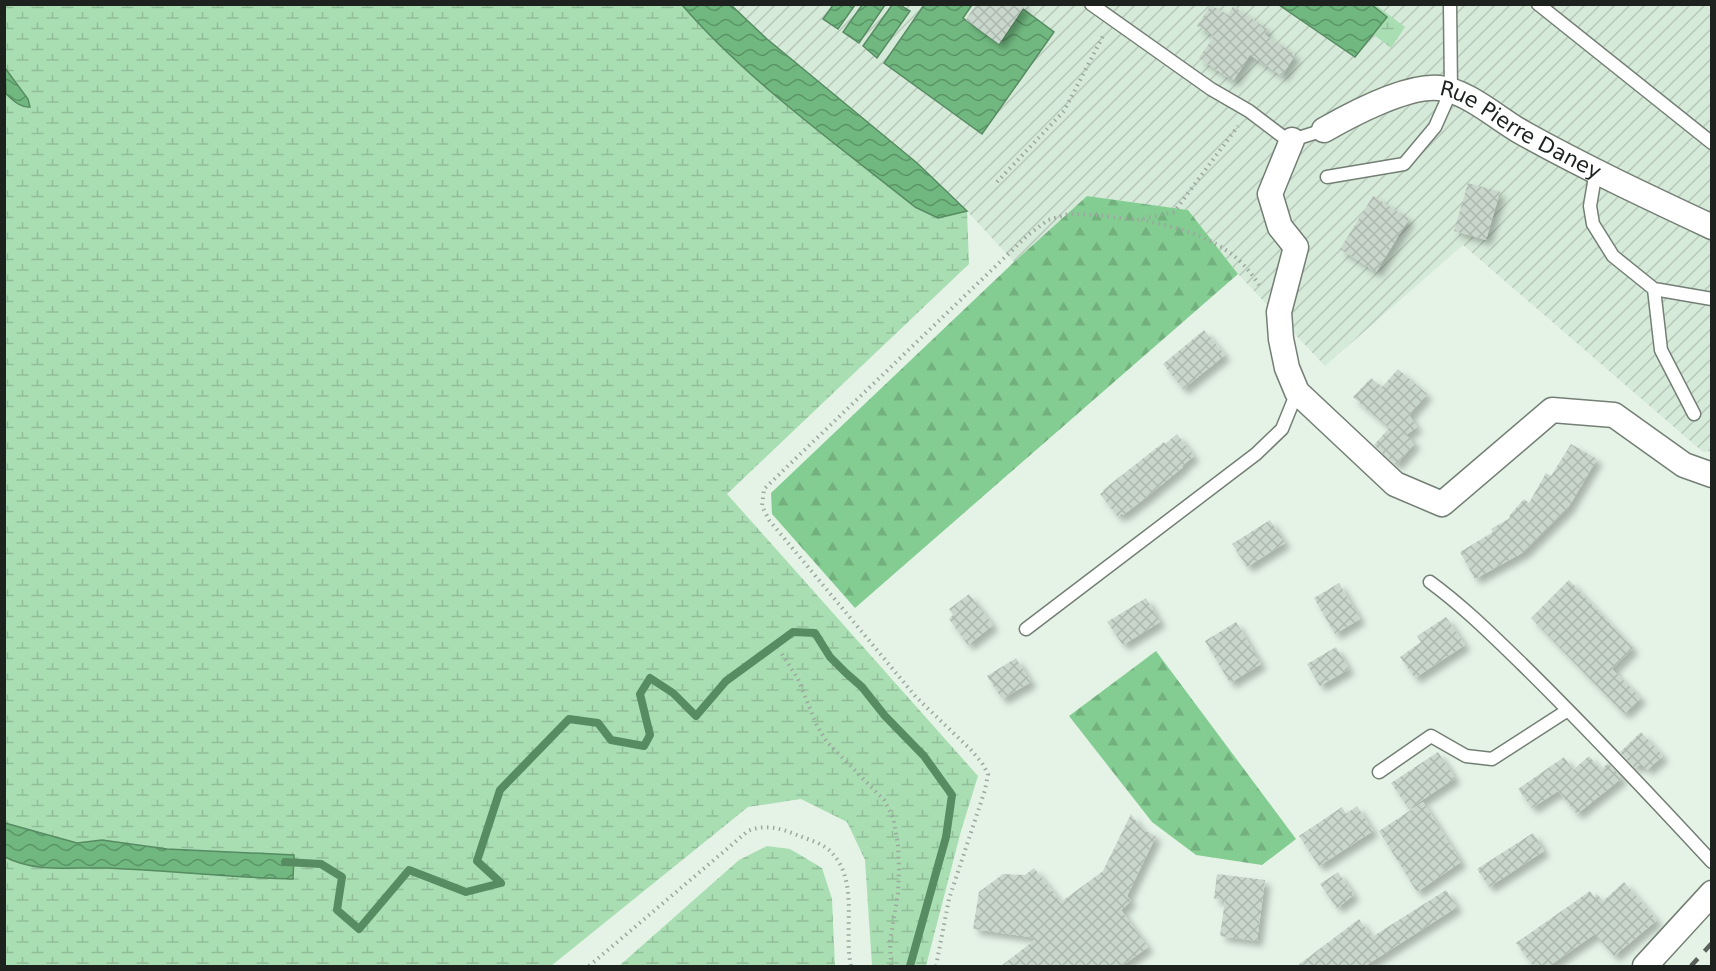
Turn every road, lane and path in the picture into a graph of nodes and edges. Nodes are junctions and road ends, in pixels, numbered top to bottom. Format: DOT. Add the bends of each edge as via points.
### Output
graph roads {
  1 [pos="1091,4"];
  2 [pos="1450,4"];
  3 [pos="1538,4"];
  4 [pos="1112,19"];
  5 [pos="1451,91"];
  6 [pos="1249,111"];
  7 [pos="1324,130"];
  8 [pos="1292,140"];
  9 [pos="1712,143"];
  10 [pos="1596,171"];
  11 [pos="1327,177"];
  12 [pos="997,182"];
  13 [pos="1136,220"];
  14 [pos="1712,227"];
  15 [pos="1654,289"];
  16 [pos="1712,299"];
  17 [pos="1280,312"];
  18 [pos="1297,392"];
  19 [pos="1694,414"];
  20 [pos="1712,475"];
  21 [pos="1430,582"];
  22 [pos="1026,629"];
  23 [pos="782,654"];
  24 [pos="1568,710"];
  25 [pos="1379,772"];
  26 [pos="1712,862"];
  27 [pos="1712,893"];
  28 [pos="589,966"];
  29 [pos="851,966"];
  30 [pos="891,966"];
  31 [pos="936,966"];
  32 [pos="1645,966"];
  1 -- 4 [label="lane"];
  2 -- 5 [label="lane"];
  3 -- 9 [label="lane"];
  4 -- 6 [label="lane"];
  4 -- 12 [label="path" via="1064,111"];
  5 -- 7 [label="street, Rue Pierre Daney" via="1426,88 1409,92"];
  5 -- 10 [label="street, Rue Pierre Daney"];
  5 -- 11 [label="lane" via="1435,127 1404,164"];
  6 -- 8 [label="lane"];
  6 -- 13 [label="path" via="1174,212"];
  7 -- 8 [label="lane"];
  8 -- 17 [label="street" via="1270,194 1281,227 1296,247"];
  10 -- 14 [label="street, Rue Pierre Daney"];
  10 -- 15 [label="lane" via="1590,206 1593,224 1613,256"];
  13 -- 17 [label="path" via="1189,232 1233,254"];
  13 -- 31 [label="path" via="1097,214 1069,214 1048,220 994,266 764,489 762,506 769,520 916,697 971,750 988,774 949,899"];
  15 -- 16 [label="lane"];
  15 -- 19 [label="lane" via="1661,350"];
  17 -- 18 [label="street" via="1287,368"];
  18 -- 20 [label="street" via="1395,484 1442,504 1552,410 1614,415 1684,465"];
  18 -- 22 [label="lane" via="1282,429 1256,454"];
  21 -- 24 [label="lane" via="1459,604"];
  23 -- 30 [label="path" via="827,742 884,800 893,817 899,869 890,941"];
  24 -- 25 [label="lane" via="1492,759 1466,756 1431,736"];
  24 -- 26 [label="lane"];
  27 -- 32 [label="street"];
  28 -- 29 [label="path" via="748,831 764,826 790,832 829,849 838,860 849,903"];
}
